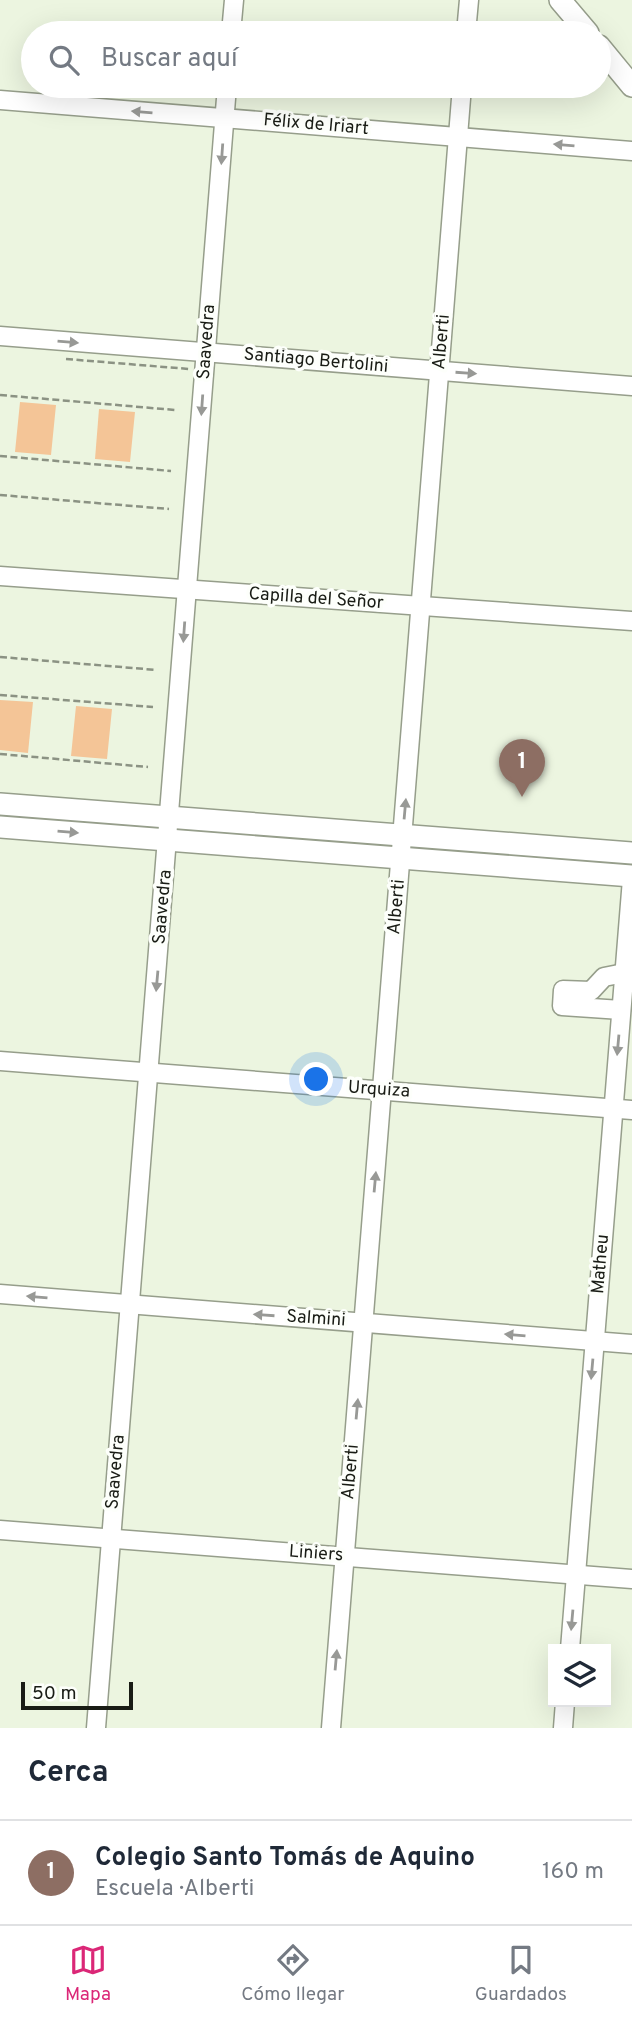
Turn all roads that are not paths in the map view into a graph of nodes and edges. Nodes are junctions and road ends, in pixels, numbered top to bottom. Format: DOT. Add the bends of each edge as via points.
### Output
graph roads {
  1 [pos="234,0"];
  2 [pos="469,0"];
  3 [pos="560,0"];
  4 [pos="232,21"];
  5 [pos="467,21"];
  6 [pos="578,21"];
  7 [pos="611,61"];
  8 [pos="632,86"];
  9 [pos="226,98"];
  10 [pos="461,98"];
  11 [pos="0,100"];
  12 [pos="225,118"];
  13 [pos="458,137"];
  14 [pos="632,151"];
  15 [pos="0,336"];
  16 [pos="206,353"];
  17 [pos="439,371"];
  18 [pos="632,386"];
  19 [pos="0,576"];
  20 [pos="188,589"];
  21 [pos="421,606"];
  22 [pos="632,621"];
  23 [pos="0,804"];
  24 [pos="170,817"];
  25 [pos="0,827"];
  26 [pos="403,835"];
  27 [pos="168,840"];
  28 [pos="632,853"];
  29 [pos="401,858"];
  30 [pos="632,878"];
  31 [pos="624,973"];
  32 [pos="621,1010"];
  33 [pos="0,1061"];
  34 [pos="149,1072"];
  35 [pos="382,1090"];
  36 [pos="613,1108"];
  37 [pos="632,1110"];
  38 [pos="0,1294"];
  39 [pos="130,1305"];
  40 [pos="363,1323"];
  41 [pos="595,1341"];
  42 [pos="632,1344"];
  43 [pos="0,1530"];
  44 [pos="111,1538"];
  45 [pos="345,1556"];
  46 [pos="576,1574"];
  47 [pos="632,1579"];
  48 [pos="570,1644"];
  49 [pos="565,1707"];
  50 [pos="96,1728"];
  51 [pos="331,1728"];
  52 [pos="563,1728"];
  1 -- 4 [label="street"];
  2 -- 5 [label="street"];
  3 -- 6 [label="main road"];
  7 -- 8 [label="main road"];
  9 -- 12 [label="street, Saavedra"];
  10 -- 13 [label="street, Alberti"];
  12 -- 11 [label="street, Félix de Iriart, one-way"];
  12 -- 13 [label="street, Félix de Iriart"];
  12 -- 16 [label="street, Saavedra, one-way"];
  14 -- 13 [label="street, Félix de Iriart, one-way"];
  13 -- 17 [label="street, Alberti"];
  15 -- 16 [label="street, Santiago Bertolini, one-way"];
  16 -- 17 [label="street, Santiago Bertolini"];
  16 -- 20 [label="street, Saavedra, one-way"];
  17 -- 18 [label="street, Santiago Bertolini, one-way"];
  17 -- 21 [label="street, Alberti"];
  19 -- 20 [label="street, Capilla del Señor"];
  20 -- 21 [label="street, Capilla del Señor"];
  20 -- 24 [label="street, Saavedra, one-way"];
  21 -- 22 [label="street, Capilla del Señor"];
  26 -- 21 [label="street, Alberti, one-way"];
  23 -- 24 [label="main road"];
  24 -- 26 [label="main road"];
  24 -- 27 [label="street, Saavedra"];
  25 -- 27 [label="main road, one-way"];
  26 -- 28 [label="main road"];
  26 -- 29 [label="street, Alberti"];
  27 -- 29 [label="main road"];
  27 -- 34 [label="street, Saavedra, one-way"];
  29 -- 30 [label="main road"];
  29 -- 35 [label="street, Alberti"];
  30 -- 31 [label="street, Matheu"];
  31 -- 32 [label="street, Matheu"];
  31 -- 32 [label="street" via="604,977 591,991 563,990 562,1006"];
  32 -- 36 [label="street, Matheu, one-way"];
  33 -- 34 [label="street, Urquiza"];
  34 -- 35 [label="street, Urquiza"];
  34 -- 39 [label="street, Saavedra"];
  35 -- 36 [label="street, Urquiza"];
  40 -- 35 [label="street, Alberti, one-way"];
  36 -- 37 [label="street, Urquiza"];
  36 -- 41 [label="street, Matheu"];
  39 -- 38 [label="street, Salmini, one-way"];
  40 -- 39 [label="street, Salmini, one-way"];
  39 -- 44 [label="street, Saavedra"];
  41 -- 40 [label="street, Salmini, one-way"];
  45 -- 40 [label="street, Alberti, one-way"];
  41 -- 42 [label="street, Salmini"];
  41 -- 46 [label="street, Matheu, one-way"];
  43 -- 44 [label="street, Liniers"];
  44 -- 45 [label="street, Liniers"];
  44 -- 50 [label="street, Saavedra"];
  45 -- 46 [label="street, Liniers"];
  51 -- 45 [label="street, Alberti, one-way"];
  46 -- 47 [label="street, Liniers"];
  46 -- 48 [label="street, Matheu, one-way"];
  49 -- 52 [label="street"];
}
